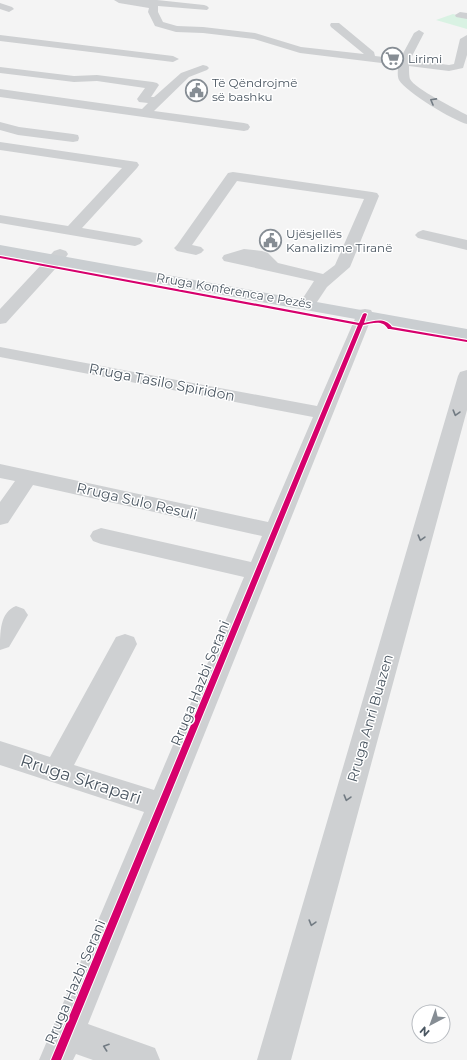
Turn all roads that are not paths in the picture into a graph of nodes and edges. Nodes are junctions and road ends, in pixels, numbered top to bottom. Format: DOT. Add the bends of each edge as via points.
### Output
graph roads {
  1 [pos="119,0"];
  2 [pos="136,0"];
  3 [pos="152,1"];
  4 [pos="204,8"];
  5 [pos="335,25"];
  6 [pos="419,33"];
  7 [pos="0,38"];
  8 [pos="466,41"];
  9 [pos="173,59"];
  10 [pos="368,59"];
  11 [pos="403,63"];
  12 [pos="202,68"];
  13 [pos="0,70"];
  14 [pos="0,93"];
  15 [pos="157,102"];
  16 [pos="146,113"];
  17 [pos="467,120"];
  18 [pos="0,126"];
  19 [pos="244,127"];
  20 [pos="73,138"];
  21 [pos="0,146"];
  22 [pos="0,219"];
  23 [pos="72,231"];
  24 [pos="423,235"];
  25 [pos="135,241"];
  26 [pos="0,244"];
  27 [pos="467,245"];
  28 [pos="0,250"];
  29 [pos="196,250"];
  30 [pos="57,256"];
  31 [pos="272,266"];
  32 [pos="324,279"];
  33 [pos="311,298"];
  34 [pos="365,314"];
  35 [pos="0,319"];
  36 [pos="467,324"];
  37 [pos="467,334"];
  38 [pos="0,352"];
  39 [pos="467,376"];
  40 [pos="324,412"];
  41 [pos="0,470"];
  42 [pos="28,477"];
  43 [pos="0,518"];
  44 [pos="275,532"];
  45 [pos="101,536"];
  46 [pos="258,572"];
  47 [pos="16,615"];
  48 [pos="0,640"];
  49 [pos="125,644"];
  50 [pos="0,753"];
  51 [pos="57,771"];
  52 [pos="162,805"];
  53 [pos="61,1047"];
  54 [pos="143,1060"];
  55 [pos="274,1060"];
  1 -- 10 [label="street" via="154,7 153,12 159,24 176,29 255,36 300,50"];
  2 -- 3 [label="street"];
  3 -- 4 [label="street"];
  5 -- 10 [label="street" via="370,54"];
  6 -- 11 [label="street"];
  7 -- 9 [label="street"];
  8 -- 11 [label="street" via="459,66 454,68"];
  10 -- 11 [label="street"];
  17 -- 11 [label="street, one-way" via="408,85 404,79"];
  12 -- 15 [label="street" via="185,75"];
  13 -- 15 [label="street" via="153,85 143,99"];
  14 -- 16 [label="street"];
  15 -- 16 [label="street"];
  16 -- 19 [label="street"];
  18 -- 20 [label="street" via="18,131"];
  21 -- 23 [label="street" via="132,165"];
  22 -- 23 [label="street"];
  23 -- 25 [label="street"];
  24 -- 27 [label="street"];
  26 -- 30 [label="main road, Rruga Konferenca e Pezës"];
  28 -- 30 [label="main road, Rruga Konferenca e Pezës"];
  29 -- 32 [label="street" via="182,248 233,176 372,196 342,267"];
  30 -- 33 [label="main road, Rruga Konferenca e Pezës"];
  30 -- 34 [label="main road, Rruga Konferenca e Pezës"];
  30 -- 35 [label="street"];
  31 -- 32 [label="street"];
  32 -- 33 [label="street" via="316,287"];
  33 -- 36 [label="main road, Rruga Konferenca e Pezës"];
  34 -- 37 [label="main road, Rruga Konferenca e Pezës"];
  34 -- 40 [label="street, Rruga Hazbi Serani"];
  38 -- 40 [label="street, Rruga Tasilo Spiridon"];
  39 -- 55 [label="street, Rruga Anri Buazen, one-way"];
  40 -- 44 [label="street, Rruga Hazbi Serani"];
  41 -- 42 [label="street, Rruga Sulo Resuli"];
  42 -- 43 [label="street"];
  42 -- 44 [label="street, Rruga Sulo Resuli"];
  44 -- 46 [label="street, Rruga Hazbi Serani"];
  45 -- 46 [label="street"];
  46 -- 52 [label="street, Rruga Hazbi Serani"];
  47 -- 48 [label="street"];
  49 -- 51 [label="street"];
  50 -- 51 [label="street, Rruga Skrapari"];
  51 -- 52 [label="street, Rruga Skrapari"];
  52 -- 53 [label="street, Rruga Hazbi Serani"];
  54 -- 53 [label="street, one-way"];
}
